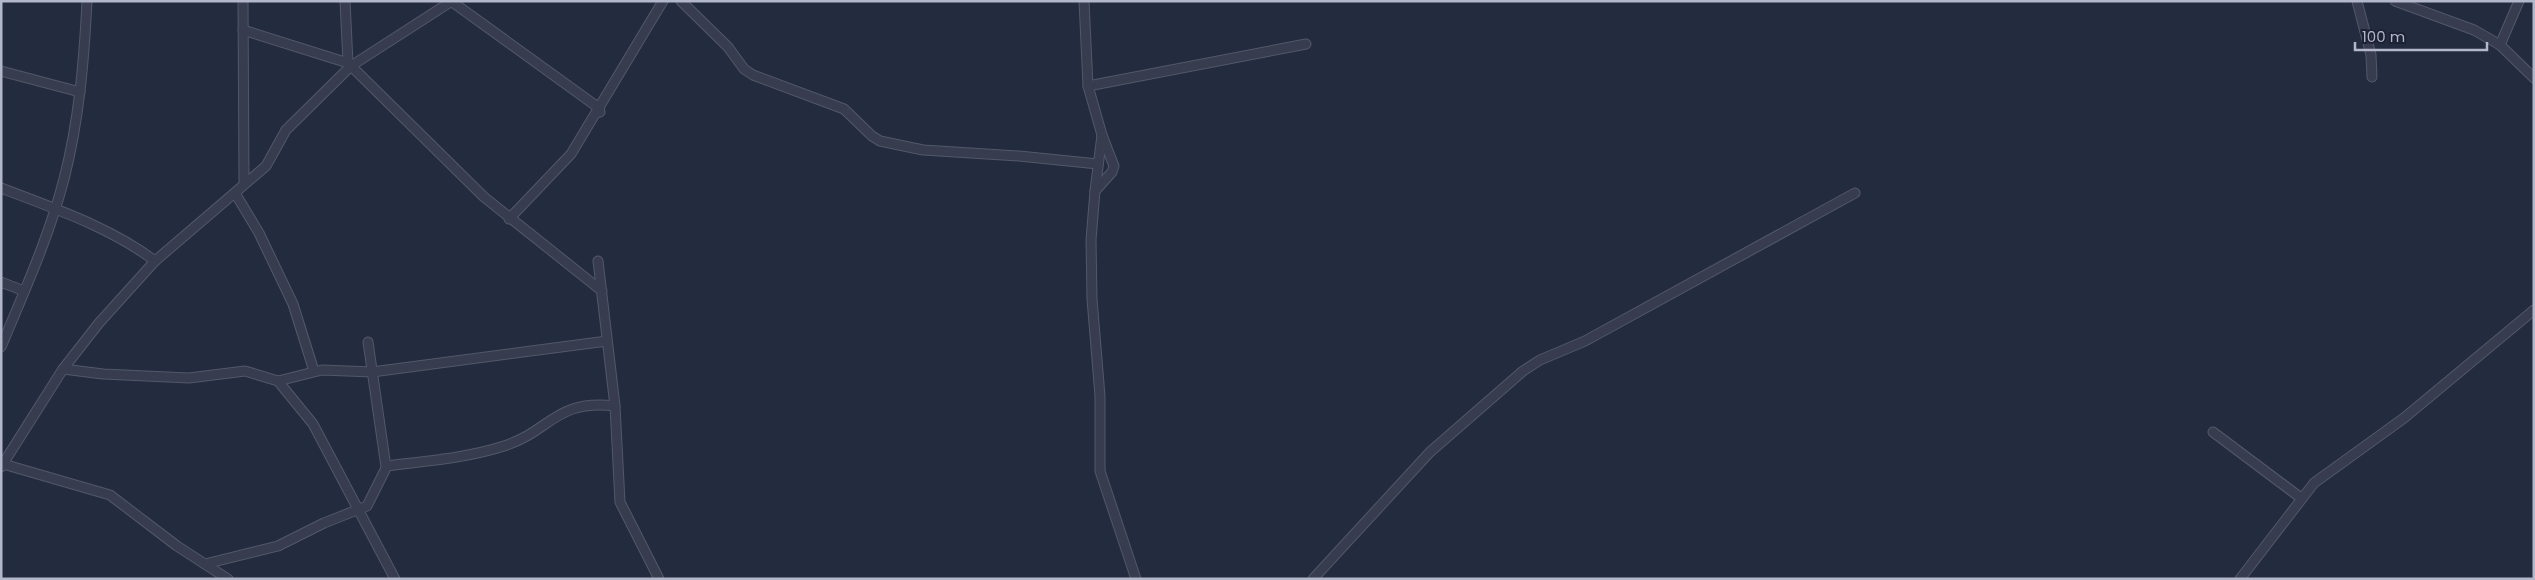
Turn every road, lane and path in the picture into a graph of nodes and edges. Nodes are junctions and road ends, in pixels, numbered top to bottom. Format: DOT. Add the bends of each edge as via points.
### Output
graph roads {
  1 [pos="87,1"];
  2 [pos="243,1"];
  3 [pos="345,1"];
  4 [pos="452,1"];
  5 [pos="662,1"];
  6 [pos="682,1"];
  7 [pos="1084,1"];
  8 [pos="2358,1"];
  9 [pos="2396,1"];
  10 [pos="2519,1"];
  11 [pos="243,30"];
  12 [pos="1306,44"];
  13 [pos="2500,45"];
  14 [pos="350,64"];
  15 [pos="1,71"];
  16 [pos="2372,77"];
  17 [pos="2534,78"];
  18 [pos="1088,86"];
  19 [pos="80,92"];
  20 [pos="600,111"];
  21 [pos="1102,135"];
  22 [pos="1098,164"];
  23 [pos="244,183"];
  24 [pos="1,188"];
  25 [pos="1095,191"];
  26 [pos="235,193"];
  27 [pos="1855,193"];
  28 [pos="55,209"];
  29 [pos="509,219"];
  30 [pos="155,261"];
  31 [pos="598,261"];
  32 [pos="1,282"];
  33 [pos="24,291"];
  34 [pos="602,291"];
  35 [pos="2534,310"];
  36 [pos="607,341"];
  37 [pos="368,342"];
  38 [pos="1,347"];
  39 [pos="63,369"];
  40 [pos="314,372"];
  41 [pos="372,372"];
  42 [pos="278,382"];
  43 [pos="615,406"];
  44 [pos="2214,432"];
  45 [pos="2,466"];
  46 [pos="386,467"];
  47 [pos="2301,498"];
  48 [pos="357,510"];
  49 [pos="205,564"];
  50 [pos="228,579"];
  51 [pos="395,579"];
  52 [pos="659,579"];
  53 [pos="1136,579"];
  54 [pos="1313,579"];
  55 [pos="2240,579"];
  1 -- 19 [label="street"];
  2 -- 11 [label="street"];
  3 -- 14 [label="street"];
  4 -- 14 [label="street"];
  4 -- 20 [label="street"];
  5 -- 20 [label="street"];
  6 -- 22 [label="street" via="744,69 814,100 844,108 880,141 923,150"];
  7 -- 18 [label="street"];
  8 -- 16 [label="street" via="2371,55"];
  9 -- 13 [label="street" via="2474,30"];
  10 -- 13 [label="street"];
  11 -- 14 [label="street"];
  11 -- 23 [label="street"];
  12 -- 18 [label="street"];
  13 -- 17 [label="street"];
  14 -- 23 [label="street" via="286,130 266,166"];
  14 -- 29 [label="street"];
  15 -- 19 [label="street"];
  18 -- 21 [label="street"];
  19 -- 28 [label="street" via="74,135"];
  20 -- 29 [label="street" via="571,154"];
  21 -- 22 [label="street"];
  21 -- 25 [label="street" via="1114,166"];
  22 -- 25 [label="street"];
  23 -- 26 [label="street"];
  24 -- 28 [label="street"];
  25 -- 53 [label="street" via="1091,240 1092,299 1100,396 1100,471"];
  26 -- 30 [label="street"];
  26 -- 40 [label="street" via="259,233 293,304"];
  27 -- 54 [label="street" via="1585,341 1523,371 1430,452"];
  28 -- 30 [label="street" via="141,250"];
  28 -- 33 [label="street"];
  29 -- 34 [label="street"];
  30 -- 39 [label="street"];
  31 -- 34 [label="street"];
  32 -- 33 [label="street"];
  33 -- 38 [label="street"];
  34 -- 36 [label="street"];
  35 -- 47 [label="street" via="2404,418 2314,483"];
  36 -- 41 [label="street"];
  36 -- 43 [label="street"];
  37 -- 41 [label="street"];
  39 -- 42 [label="street" via="195,378 245,371"];
  39 -- 45 [label="street"];
  40 -- 41 [label="street"];
  40 -- 42 [label="street"];
  41 -- 46 [label="street"];
  42 -- 48 [label="street" via="312,424"];
  43 -- 46 [label="street" via="594,404 573,408 501,447"];
  43 -- 52 [label="street" via="621,506"];
  44 -- 47 [label="street"];
  45 -- 49 [label="street" via="107,494"];
  46 -- 48 [label="street" via="371,502"];
  47 -- 55 [label="street"];
  48 -- 49 [label="street" via="278,546"];
  48 -- 51 [label="street"];
  49 -- 50 [label="street"];
}
